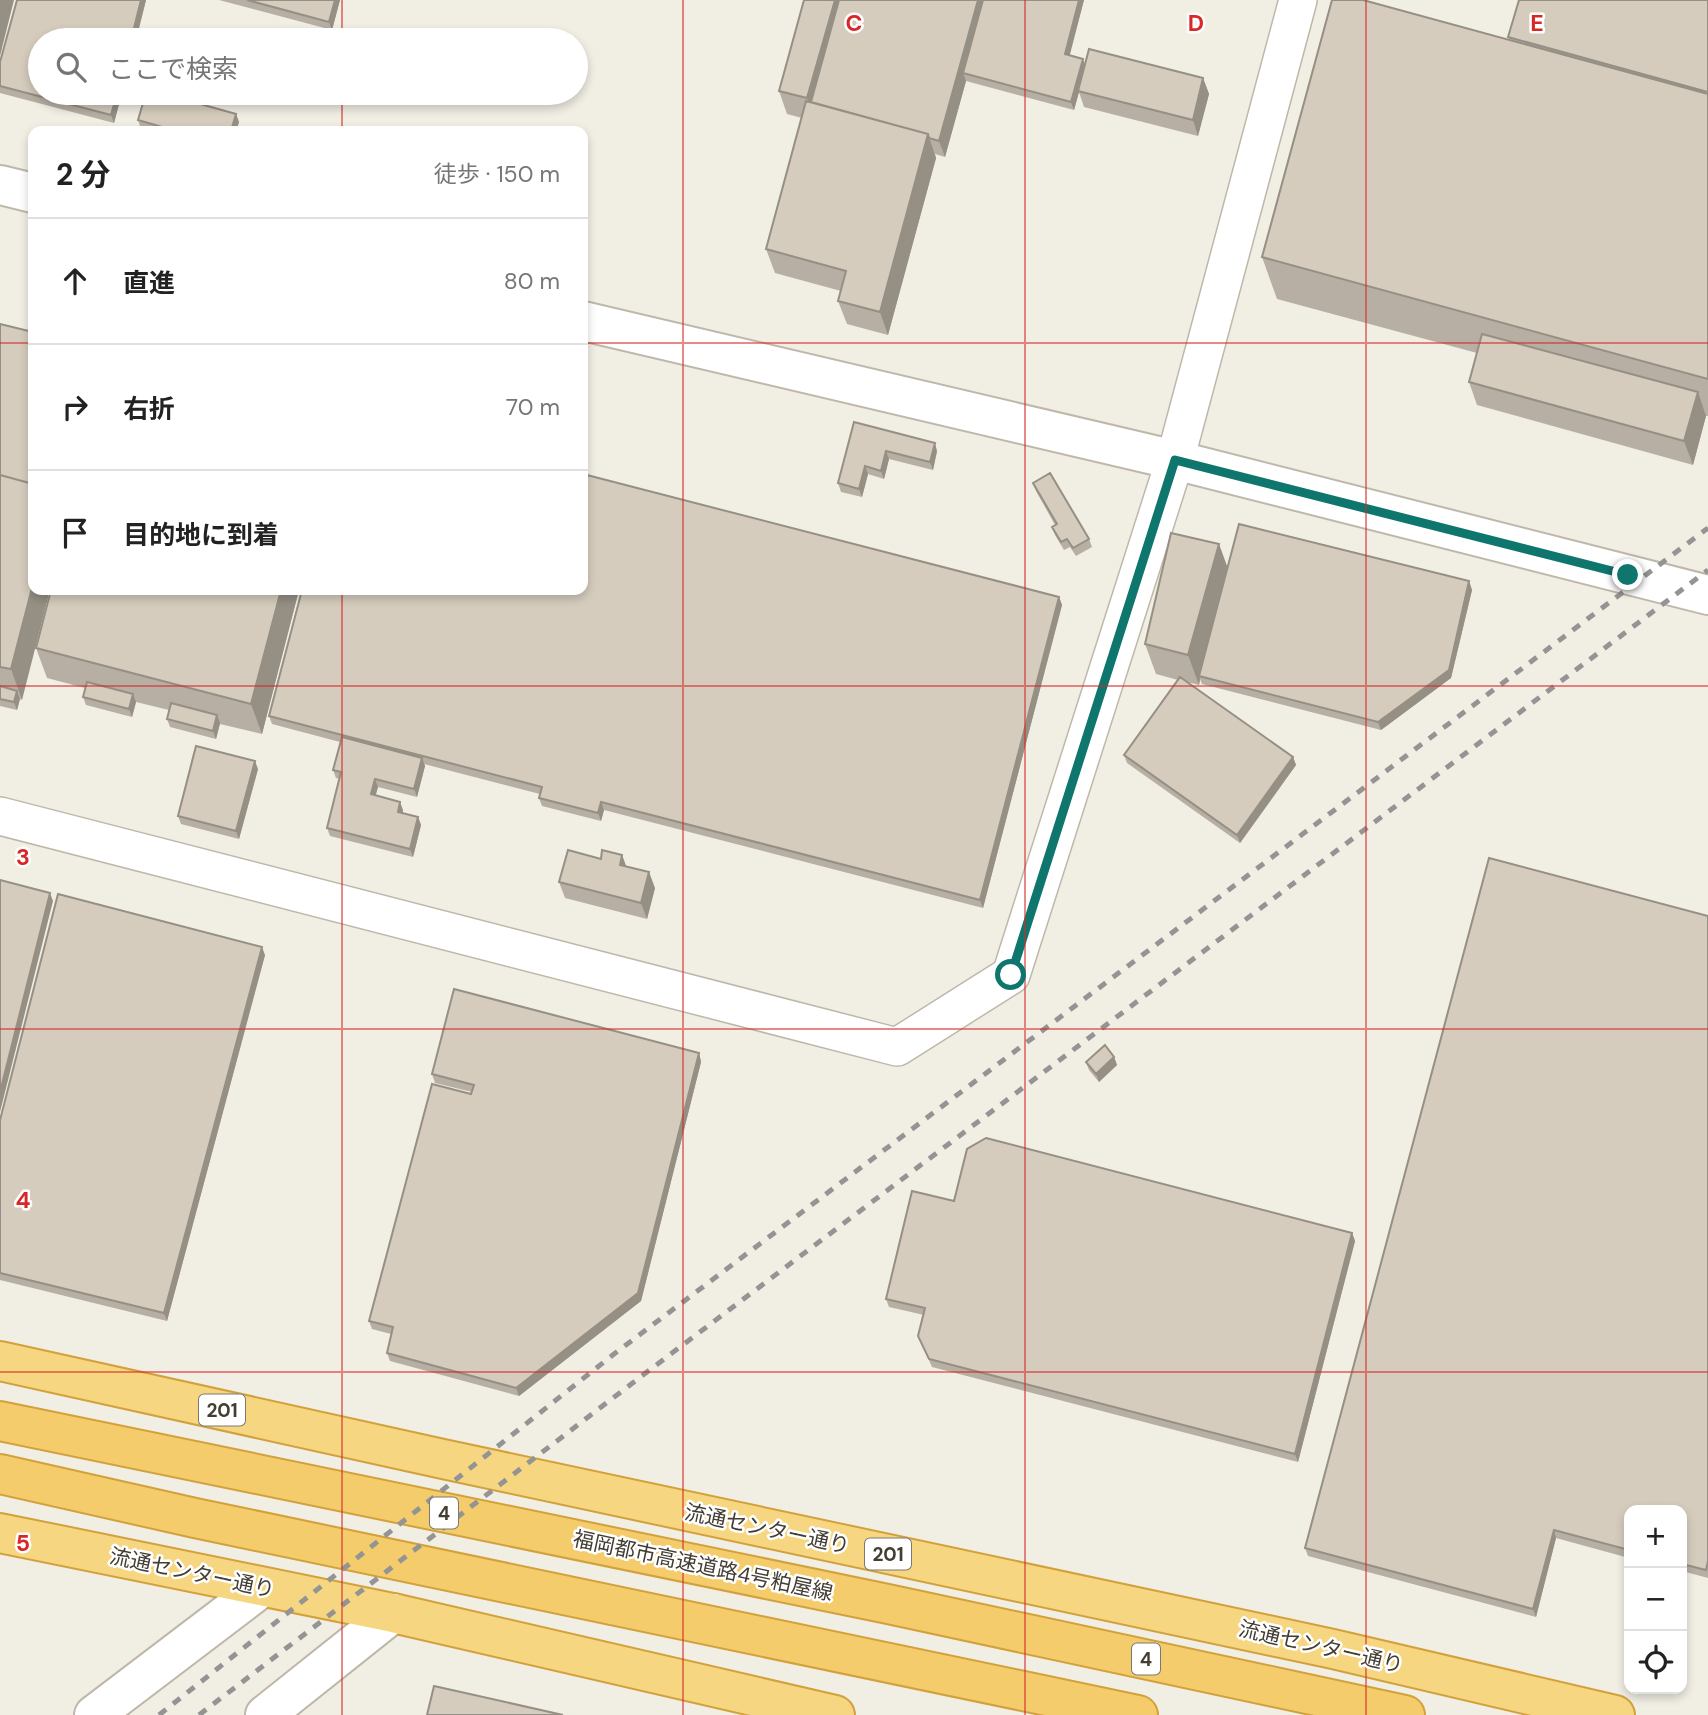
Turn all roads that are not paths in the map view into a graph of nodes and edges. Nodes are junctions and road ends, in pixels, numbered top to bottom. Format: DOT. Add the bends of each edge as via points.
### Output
graph roads {
  1 [pos="1298,0"];
  2 [pos="0,185"];
  3 [pos="28,192"];
  4 [pos="588,322"];
  5 [pos="1175,460"];
  6 [pos="1708,595"];
  7 [pos="0,816"];
  8 [pos="0,1361"];
  9 [pos="0,1421"];
  10 [pos="0,1474"];
  11 [pos="0,1533"];
  12 [pos="261,1588"];
  13 [pos="393,1614"];
  14 [pos="94,1715"];
  15 [pos="265,1715"];
  16 [pos="835,1715"];
  17 [pos="1138,1715"];
  18 [pos="1405,1715"];
  19 [pos="1615,1715"];
  1 -- 5 [label="street"];
  2 -- 3 [label="street"];
  4 -- 5 [label="street"];
  5 -- 6 [label="street"];
  5 -- 7 [label="street" via="1011,975 897,1047"];
  8 -- 19 [label="highway, 流通センター通り / 201" via="1333,1648"];
  9 -- 18 [label="highway, 福岡都市高速道路4号粕屋線 / 4"];
  10 -- 17 [label="highway"];
  11 -- 12 [label="highway, 流通センター通り"];
  12 -- 13 [label="highway, 流通センター通り"];
  12 -- 14 [label="street"];
  13 -- 15 [label="street"];
  13 -- 16 [label="highway, 流通センター通り"];
}
